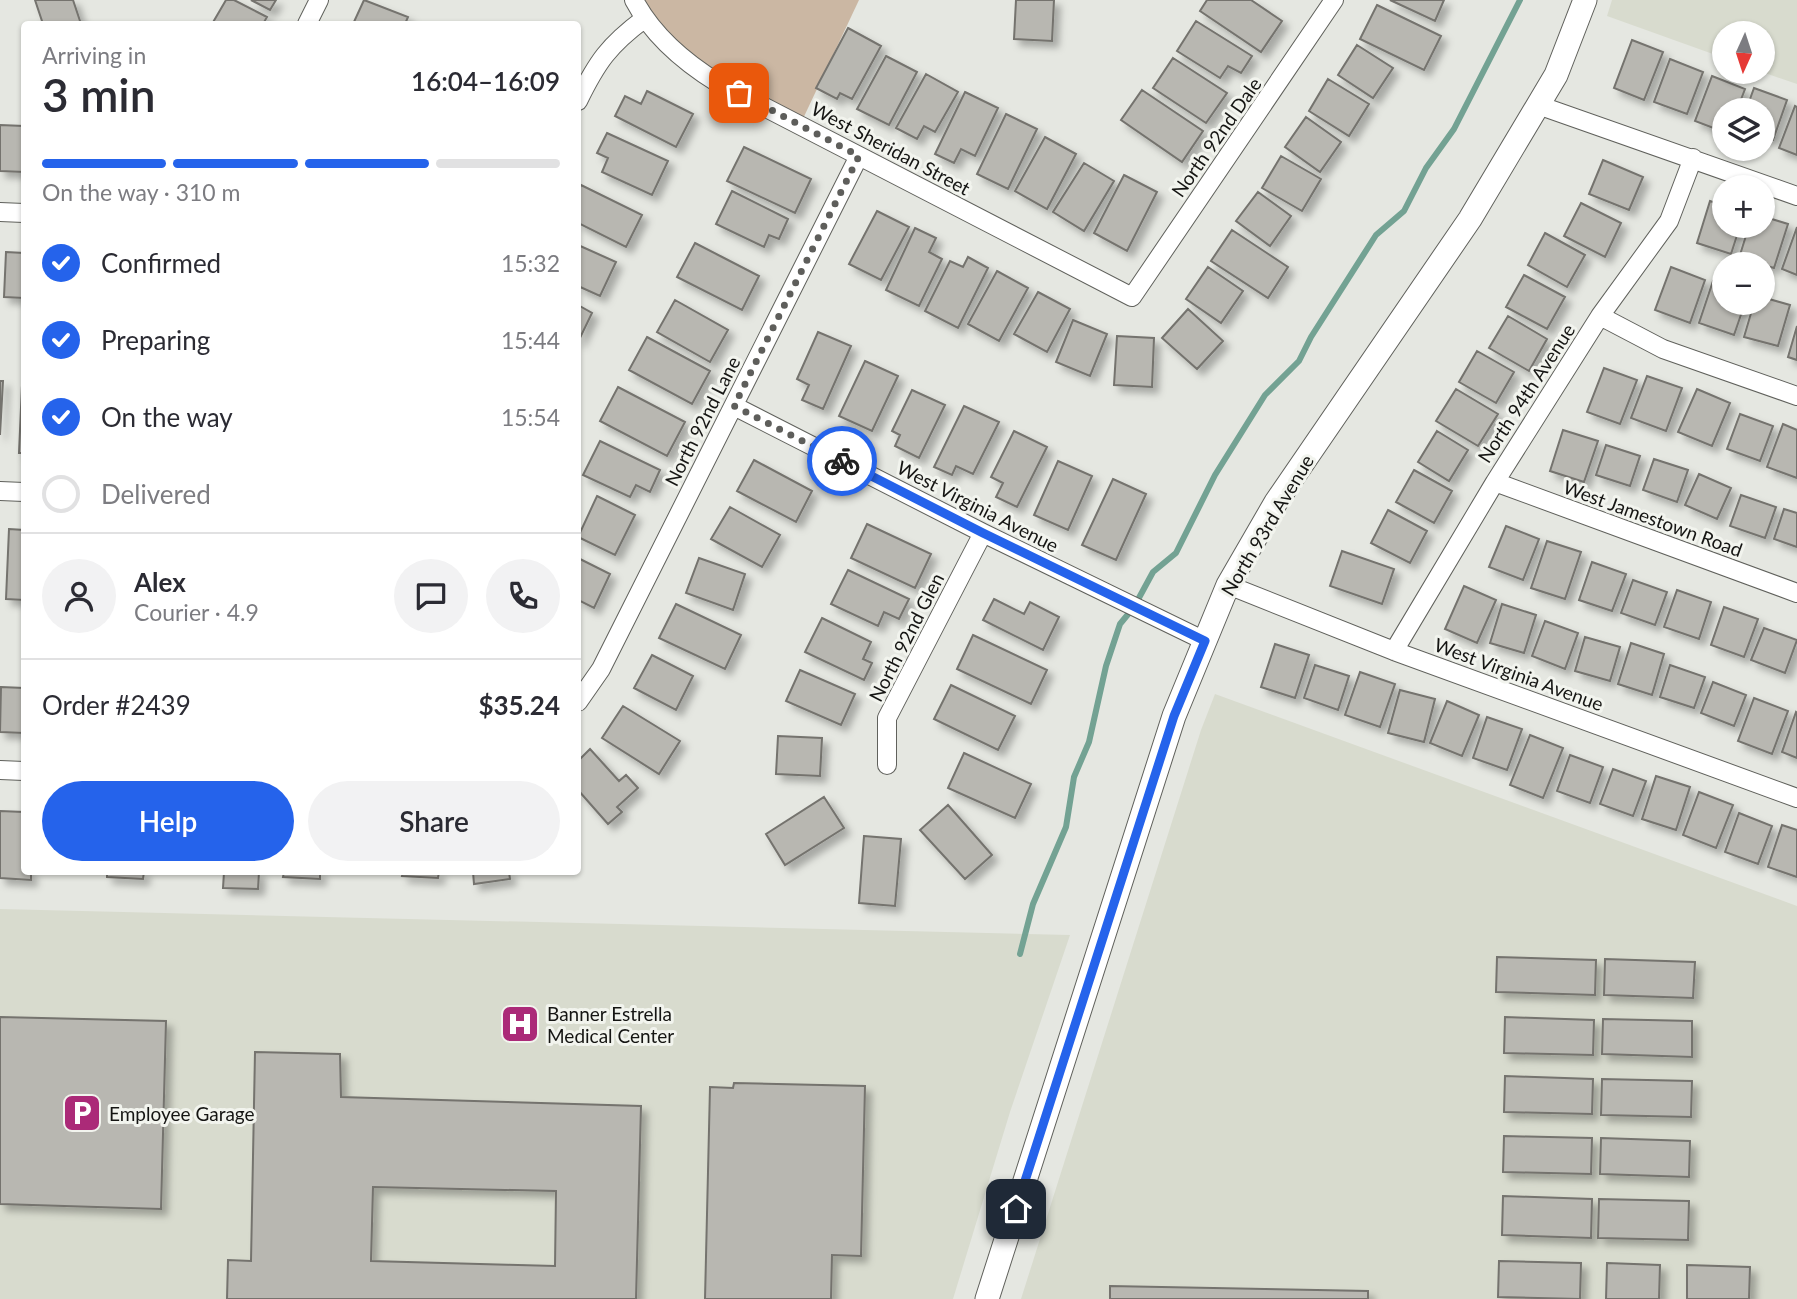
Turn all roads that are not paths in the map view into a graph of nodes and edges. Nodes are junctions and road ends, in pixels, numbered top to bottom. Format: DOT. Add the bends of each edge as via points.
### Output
graph roads {
  1 [pos="319,0"];
  2 [pos="634,0"];
  3 [pos="1334,0"];
  4 [pos="1585,0"];
  5 [pos="644,19"];
  6 [pos="308,21"];
  7 [pos="581,95"];
  8 [pos="1538,105"];
  9 [pos="859,156"];
  10 [pos="1693,158"];
  11 [pos="1797,196"];
  12 [pos="0,212"];
  13 [pos="21,213"];
  14 [pos="1132,297"];
  15 [pos="1600,316"];
  16 [pos="1797,396"];
  17 [pos="734,406"];
  18 [pos="1494,482"];
  19 [pos="0,491"];
  20 [pos="21,492"];
  21 [pos="983,533"];
  22 [pos="1228,585"];
  23 [pos="1797,593"];
  24 [pos="1205,641"];
  25 [pos="1394,651"];
  26 [pos="581,698"];
  27 [pos="887,765"];
  28 [pos="0,770"];
  29 [pos="21,771"];
  30 [pos="1797,798"];
  31 [pos="987,1299"];
  1 -- 6 [label="street"];
  2 -- 5 [label="street, West Sheridan Street"];
  3 -- 14 [label="street, North 92nd Dale"];
  4 -- 8 [label="street, North 93rd Avenue" via="1556,75"];
  5 -- 7 [label="street" via="601,58"];
  5 -- 9 [label="street, West Sheridan Street" via="697,70"];
  8 -- 10 [label="street"];
  8 -- 22 [label="street, North 93rd Avenue" via="1470,219 1276,502"];
  9 -- 14 [label="street, West Sheridan Street"];
  9 -- 17 [label="street, North 92nd Lane"];
  10 -- 11 [label="street"];
  10 -- 15 [label="street, North 94th Avenue" via="1669,221"];
  12 -- 13 [label="street"];
  15 -- 16 [label="street" via="1662,349"];
  15 -- 18 [label="street, North 94th Avenue"];
  17 -- 21 [label="street, West Virginia Avenue"];
  17 -- 26 [label="street, North 92nd Lane" via="601,669"];
  18 -- 23 [label="street, West Jamestown Road"];
  18 -- 25 [label="street, North 94th Avenue"];
  19 -- 20 [label="street"];
  21 -- 24 [label="street, West Virginia Avenue"];
  21 -- 27 [label="street, North 92nd Glen" via="887,718"];
  22 -- 24 [label="street, North 93rd Avenue"];
  22 -- 25 [label="street, West Virginia Avenue"];
  24 -- 31 [label="street, North 93rd Avenue" via="1174,716"];
  25 -- 30 [label="street, West Virginia Avenue"];
  28 -- 29 [label="street"];
}
